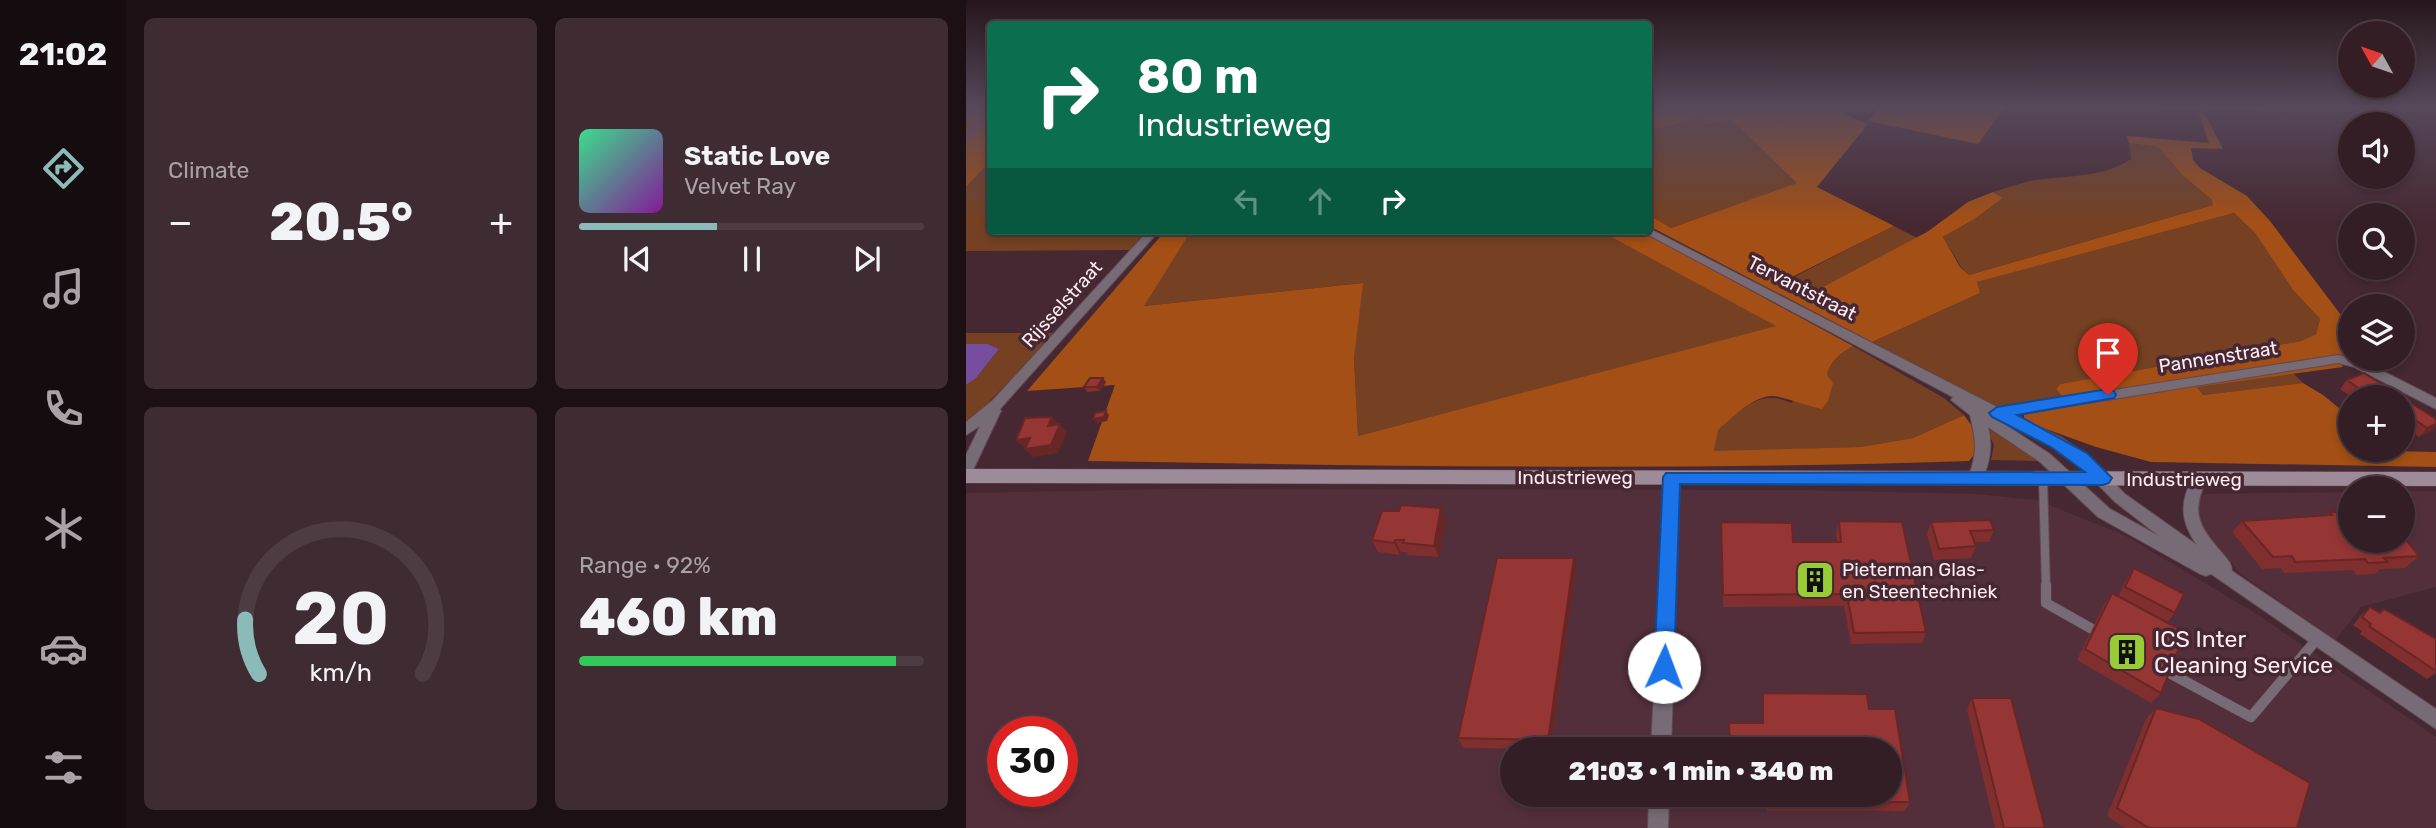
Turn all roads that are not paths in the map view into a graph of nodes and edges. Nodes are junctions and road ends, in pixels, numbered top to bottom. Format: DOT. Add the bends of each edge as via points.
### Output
graph roads {
  1 [pos="1652,234"];
  2 [pos="1150,235"];
  3 [pos="1938,384"];
  4 [pos="998,403"];
  5 [pos="2436,404"];
  6 [pos="1997,413"];
  7 [pos="1976,415"];
  8 [pos="966,430"];
  9 [pos="966,470"];
  10 [pos="966,476"];
  11 [pos="1672,477"];
  12 [pos="1976,478"];
  13 [pos="2043,478"];
  14 [pos="2064,478"];
  15 [pos="2103,478"];
  16 [pos="2199,479"];
  17 [pos="2436,479"];
  18 [pos="2239,586"];
  19 [pos="2092,629"];
  20 [pos="2317,639"];
  21 [pos="2164,670"];
  22 [pos="2436,720"];
  23 [pos="1661,737"];
  24 [pos="1659,807"];
  25 [pos="1658,828"];
  1 -- 3 [label="street, Tervantstraat"];
  2 -- 4 [label="street, Rijsselstraat"];
  3 -- 6 [label="street, Tervantstraat"];
  3 -- 7 [label="street, Tervantstraat"];
  4 -- 8 [label="street, Rijsselstraat"];
  4 -- 9 [label="street, Rijsselstraat"];
  5 -- 6 [label="street, Pannenstraat" via="2358,364 2338,359"];
  6 -- 15 [label="street, Tervantstraat" via="2057,442"];
  7 -- 12 [label="street" via="1986,449"];
  7 -- 14 [label="street, Tervantstraat" via="2045,458"];
  10 -- 11 [label="main road, Industrieweg"];
  11 -- 12 [label="main road, Industrieweg"];
  11 -- 23 [label="street"];
  12 -- 13 [label="main road, Industrieweg"];
  13 -- 14 [label="main road, Industrieweg"];
  13 -- 19 [label="lane" via="2046,603"];
  14 -- 15 [label="main road, Industrieweg"];
  14 -- 18 [label="street, Tervantstraat" via="2104,513"];
  15 -- 16 [label="main road, Industrieweg"];
  15 -- 18 [label="street, Tervantstraat" via="2120,498"];
  16 -- 17 [label="main road, Industrieweg"];
  16 -- 18 [label="street, Tervantstraat" via="2190,495 2188,514 2199,537"];
  18 -- 20 [label="street, Tervantstraat"];
  20 -- 21 [label="lane" via="2251,717"];
  20 -- 22 [label="street, Tervantstraat"];
  24 -- 25 [label="street"];
}
